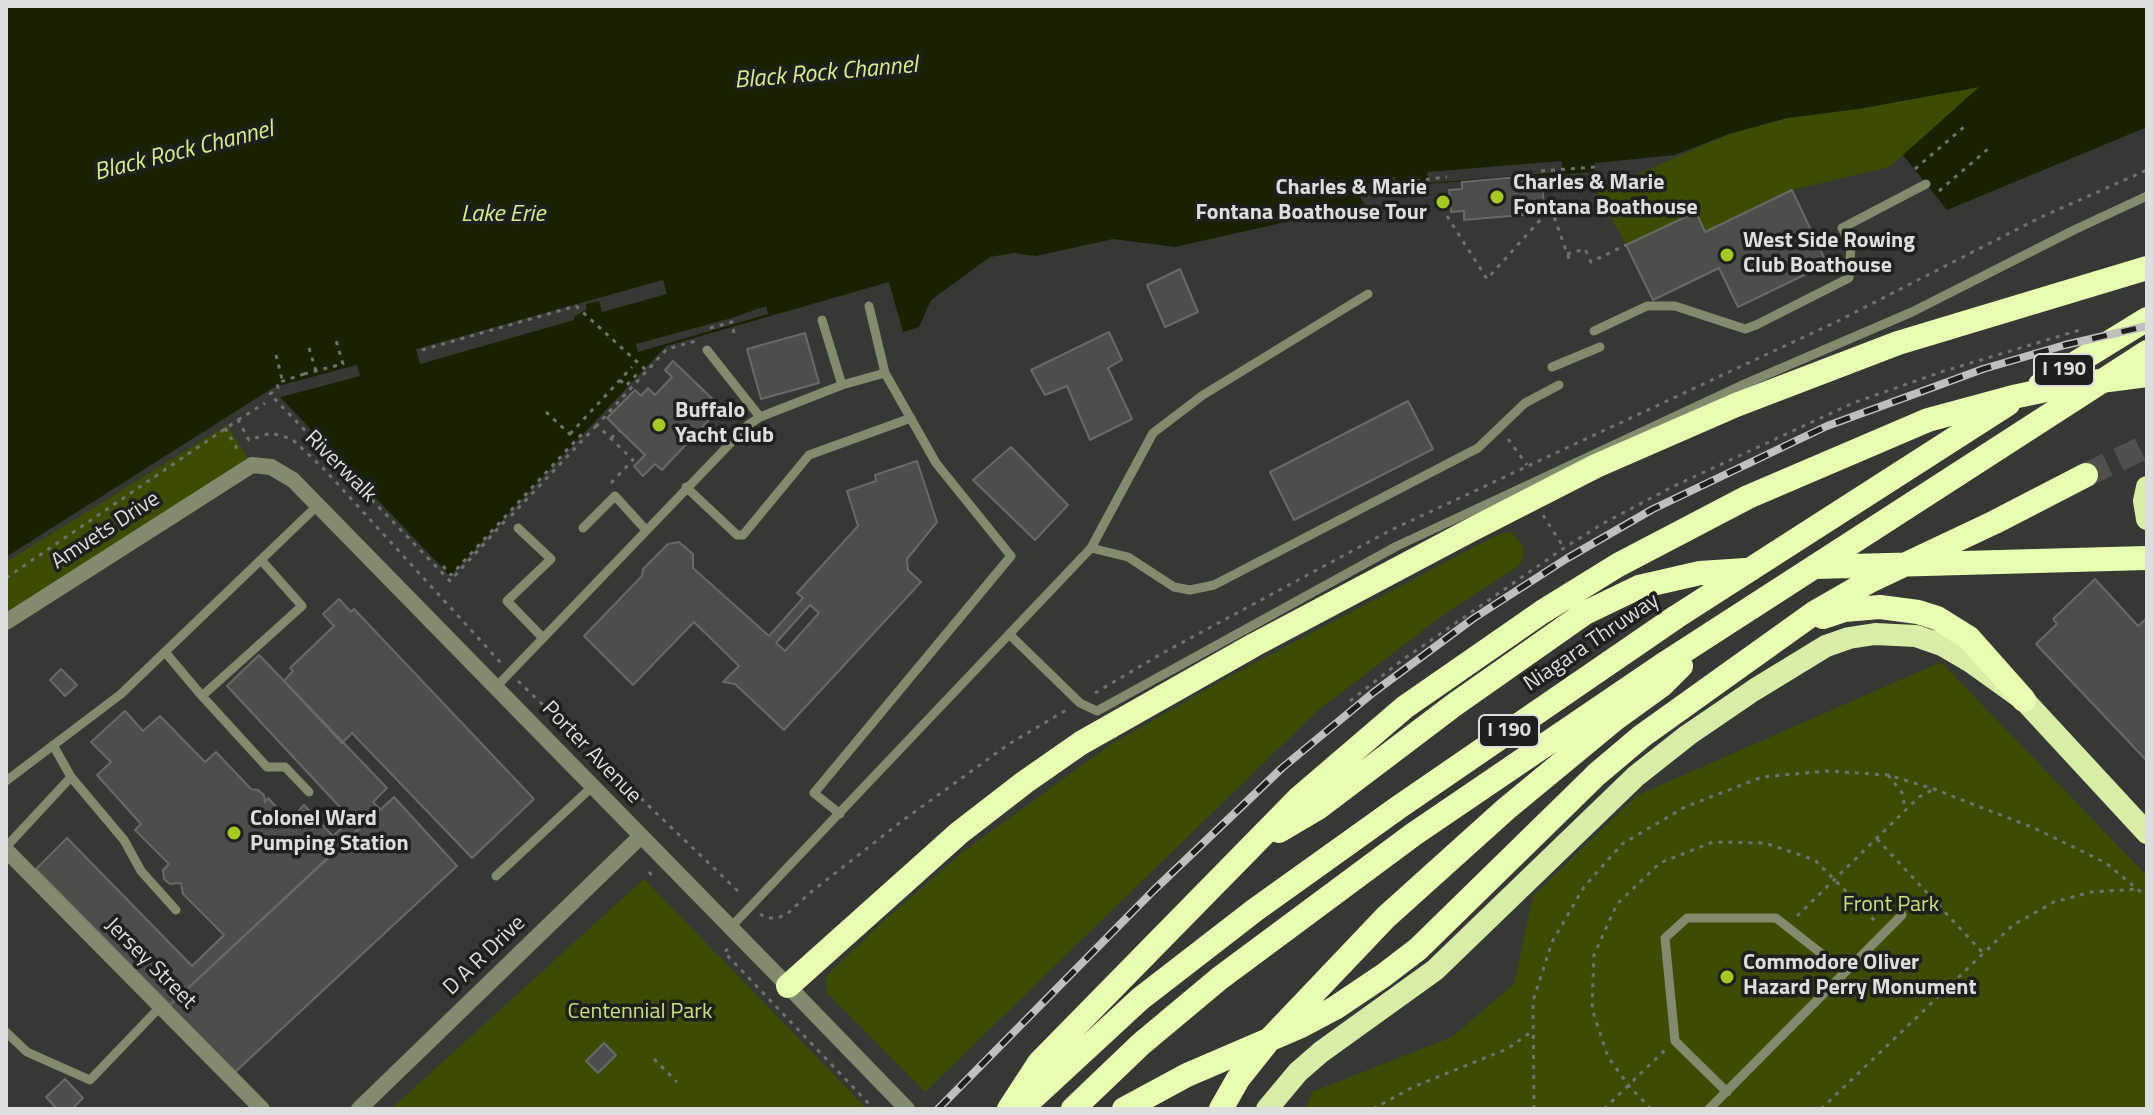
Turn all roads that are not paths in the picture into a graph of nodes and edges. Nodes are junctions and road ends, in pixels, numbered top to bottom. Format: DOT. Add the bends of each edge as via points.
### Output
graph roads {
  1 [pos="1926,184"];
  2 [pos="2147,196"];
  3 [pos="2147,268"];
  4 [pos="1368,294"];
  5 [pos="869,306"];
  6 [pos="2147,319"];
  7 [pos="822,320"];
  8 [pos="1594,331"];
  9 [pos="1600,347"];
  10 [pos="707,350"];
  11 [pos="2147,352"];
  12 [pos="1552,367"];
  13 [pos="885,373"];
  14 [pos="2147,375"];
  15 [pos="842,385"];
  16 [pos="1559,385"];
  17 [pos="760,417"];
  18 [pos="911,418"];
  19 [pos="2086,475"];
  20 [pos="230,478"];
  21 [pos="686,487"];
  22 [pos="2147,487"];
  23 [pos="318,505"];
  24 [pos="2147,519"];
  25 [pos="518,528"];
  26 [pos="583,528"];
  27 [pos="646,530"];
  28 [pos="1091,548"];
  29 [pos="2147,558"];
  30 [pos="262,561"];
  31 [pos="6,622"];
  32 [pos="1713,632"];
  33 [pos="1009,634"];
  34 [pos="543,638"];
  35 [pos="165,652"];
  36 [pos="1758,654"];
  37 [pos="496,687"];
  38 [pos="202,696"];
  39 [pos="2024,700"];
  40 [pos="53,745"];
  41 [pos="71,777"];
  42 [pos="6,781"];
  43 [pos="593,786"];
  44 [pos="2108,790"];
  45 [pos="309,792"];
  46 [pos="840,814"];
  47 [pos="2147,818"];
  48 [pos="2147,833"];
  49 [pos="641,836"];
  50 [pos="1256,844"];
  51 [pos="6,848"];
  52 [pos="496,876"];
  53 [pos="176,910"];
  54 [pos="1902,915"];
  55 [pos="731,927"];
  56 [pos="1845,972"];
  57 [pos="788,986"];
  58 [pos="161,1006"];
  59 [pos="6,1032"];
  60 [pos="1727,1092"];
  61 [pos="262,1109"];
  62 [pos="359,1109"];
  63 [pos="907,1109"];
  64 [pos="1009,1109"];
  65 [pos="1021,1109"];
  66 [pos="1073,1109"];
  67 [pos="1124,1109"];
  68 [pos="1221,1109"];
  69 [pos="1267,1109"];
  70 [pos="1709,1109"];
  1 -- 8 [label="lane" via="1842,228 1851,245 1849,278 1756,325 1745,329 1675,306 1647,306"];
  2 -- 33 [label="lane" via="1912,312 1397,546 1097,711 1080,703"];
  3 -- 57 [label="highway" via="1898,343 1736,405 1596,466 1254,645 1081,743 1025,782 959,833"];
  4 -- 28 [label="lane" via="1203,395 1153,433"];
  5 -- 13 [label="lane"];
  6 -- 65 [label="highway, Niagara Thruway / I 190" via="1676,617 1399,807 1140,999"];
  7 -- 15 [label="lane"];
  9 -- 12 [label="lane"];
  10 -- 17 [label="lane"];
  11 -- 32 [label="highway, I 190"];
  13 -- 15 [label="lane"];
  13 -- 18 [label="lane"];
  14 -- 50 [label="highway" via="2041,391 1939,416 1809,469 1683,530 1542,612 1405,707 1300,797"];
  15 -- 17 [label="lane"];
  16 -- 28 [label="lane" via="1525,403 1478,448 1214,585 1174,587 1128,557"];
  17 -- 21 [label="lane"];
  18 -- 21 [label="lane" via="809,455 743,535"];
  18 -- 46 [label="lane" via="936,463 1011,556 814,793"];
  19 -- 36 [label="highway" via="1841,597"];
  20 -- 23 [label="street, Porter Avenue" via="260,464 293,480"];
  20 -- 31 [label="street, Amvets Drive"];
  21 -- 27 [label="lane"];
  22 -- 24 [label="highway"];
  23 -- 30 [label="lane"];
  23 -- 37 [label="street, Porter Avenue"];
  25 -- 34 [label="lane" via="551,559 507,601"];
  26 -- 27 [label="lane" via="615,496"];
  27 -- 34 [label="lane"];
  28 -- 33 [label="lane"];
  29 -- 50 [label="highway" via="1730,570 1639,587 1585,613 1318,808"];
  30 -- 35 [label="lane"];
  30 -- 38 [label="lane" via="302,606"];
  32 -- 66 [label="highway, I 190" via="1309,910 1141,1044"];
  32 -- 68 [label="highway" via="1662,685 1560,764 1386,917 1269,1040"];
  33 -- 46 [label="lane"];
  34 -- 37 [label="lane"];
  35 -- 38 [label="lane"];
  35 -- 40 [label="lane" via="121,694"];
  36 -- 39 [label="highway" via="1824,617 1852,609 1897,608 1937,618 1969,638"];
  36 -- 67 [label="highway" via="1597,774 1418,949 1384,975 1301,1026 1187,1075"];
  37 -- 43 [label="street, Porter Avenue"];
  38 -- 45 [label="lane" via="267,767 285,767"];
  39 -- 44 [label="highway"];
  39 -- 69 [label="highway" via="1971,662 1916,636 1875,634 1826,646 1688,735 1636,776 1435,970 1321,1052"];
  40 -- 41 [label="lane"];
  40 -- 42 [label="lane"];
  41 -- 51 [label="lane"];
  41 -- 53 [label="lane"];
  43 -- 49 [label="street, Porter Avenue"];
  43 -- 52 [label="lane"];
  44 -- 47 [label="lane"];
  44 -- 48 [label="highway"];
  46 -- 55 [label="lane"];
  49 -- 55 [label="street, Porter Avenue"];
  49 -- 62 [label="street, D A R Drive"];
  50 -- 64 [label="highway" via="1039,1063"];
  51 -- 58 [label="street, Jersey Street"];
  54 -- 56 [label="lane"];
  55 -- 57 [label="street, Porter Avenue"];
  56 -- 60 [label="lane"];
  56 -- 60 [label="lane" via="1776,918 1687,918 1665,938 1675,1041"];
  57 -- 63 [label="street, Porter Avenue"];
  58 -- 59 [label="lane" via="90,1080 27,1052"];
  58 -- 61 [label="street, Jersey Street"];
  60 -- 70 [label="lane"];
}
